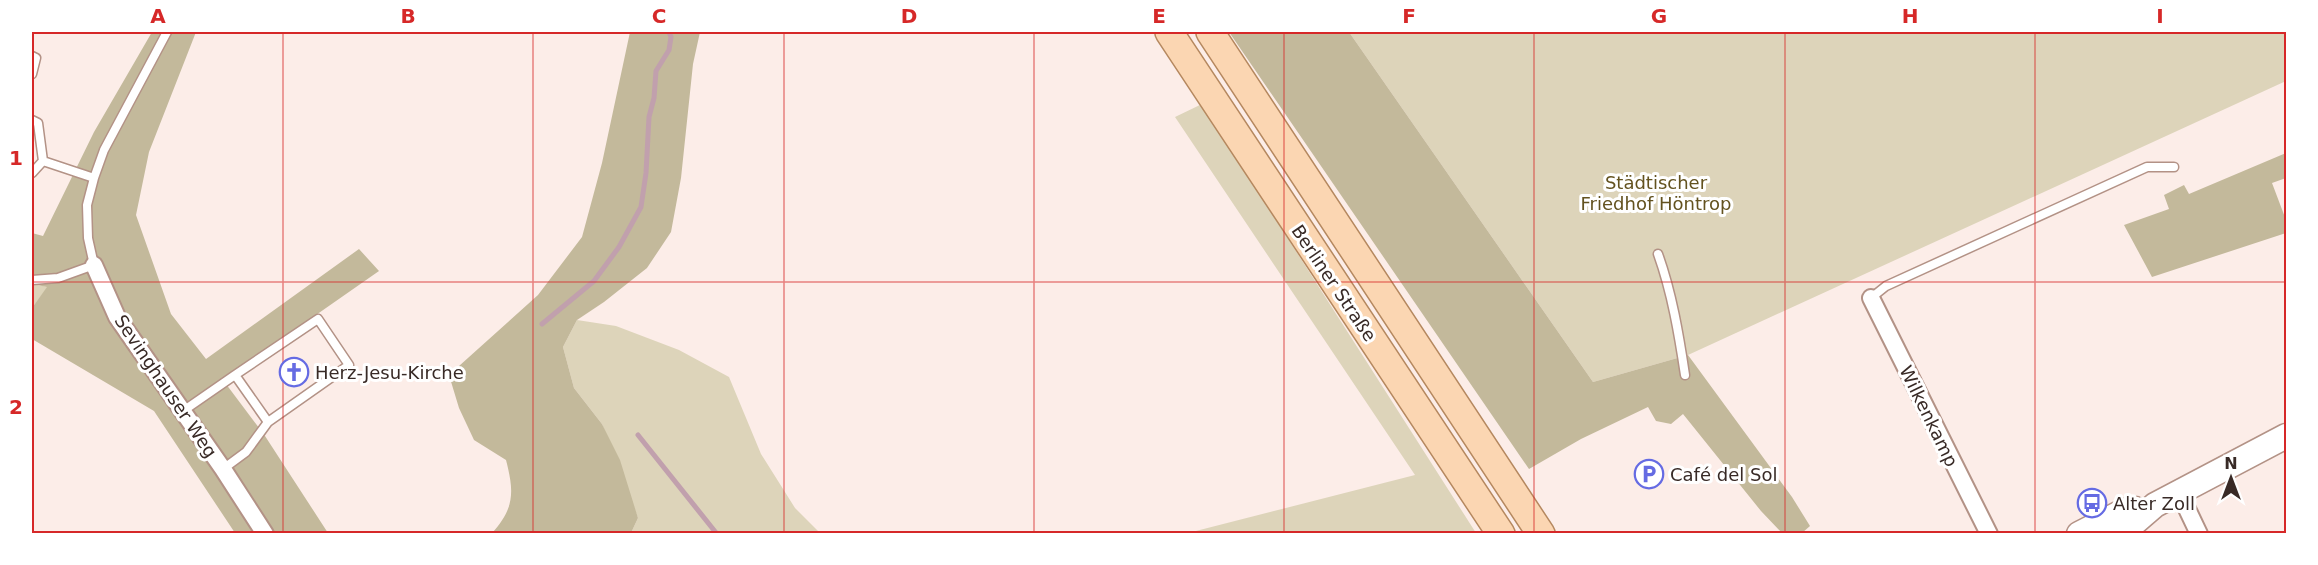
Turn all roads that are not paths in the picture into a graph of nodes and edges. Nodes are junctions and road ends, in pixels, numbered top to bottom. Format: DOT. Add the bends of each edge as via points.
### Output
graph roads {
  1 [pos="167,32"];
  2 [pos="1169,32"];
  3 [pos="1210,32"];
  4 [pos="32,56"];
  5 [pos="32,74"];
  6 [pos="32,120"];
  7 [pos="43,161"];
  8 [pos="2174,167"];
  9 [pos="32,173"];
  10 [pos="94,178"];
  11 [pos="1658,254"];
  12 [pos="94,265"];
  13 [pos="32,280"];
  14 [pos="1871,298"];
  15 [pos="235,375"];
  16 [pos="1685,375"];
  17 [pos="183,411"];
  18 [pos="268,422"];
  19 [pos="2286,436"];
  20 [pos="223,469"];
  21 [pos="2179,492"];
  22 [pos="2155,505"];
  23 [pos="265,534"];
  24 [pos="1501,534"];
  25 [pos="1541,534"];
  26 [pos="1989,534"];
  27 [pos="2079,534"];
  28 [pos="2115,534"];
  29 [pos="2199,534"];
  1 -- 10 [label="lane, Sevinghauser Weg" via="104,150"];
  2 -- 24 [label="main road, Berliner Straße"];
  3 -- 25 [label="main road, Berliner Straße"];
  4 -- 5 [label="lane" via="36,58"];
  6 -- 7 [label="lane" via="38,123"];
  7 -- 9 [label="lane"];
  7 -- 10 [label="lane"];
  8 -- 14 [label="lane" via="2147,167 1886,286"];
  10 -- 12 [label="lane, Sevinghauser Weg" via="87,205"];
  11 -- 16 [label="lane" via="1679,333"];
  12 -- 13 [label="lane" via="58,278"];
  12 -- 17 [label="street, Sevinghauser Weg" via="117,317"];
  14 -- 26 [label="street, Wilkenkamp"];
  15 -- 17 [label="lane"];
  15 -- 18 [label="lane"];
  15 -- 18 [label="lane" via="318,320 349,365"];
  17 -- 20 [label="street, Sevinghauser Weg"];
  18 -- 20 [label="lane" via="246,452"];
  19 -- 21 [label="main road"];
  20 -- 23 [label="street, Sevinghauser Weg"];
  21 -- 22 [label="main road"];
  21 -- 29 [label="street"];
  22 -- 27 [label="main road" via="2124,511"];
  22 -- 28 [label="main road"];
}
